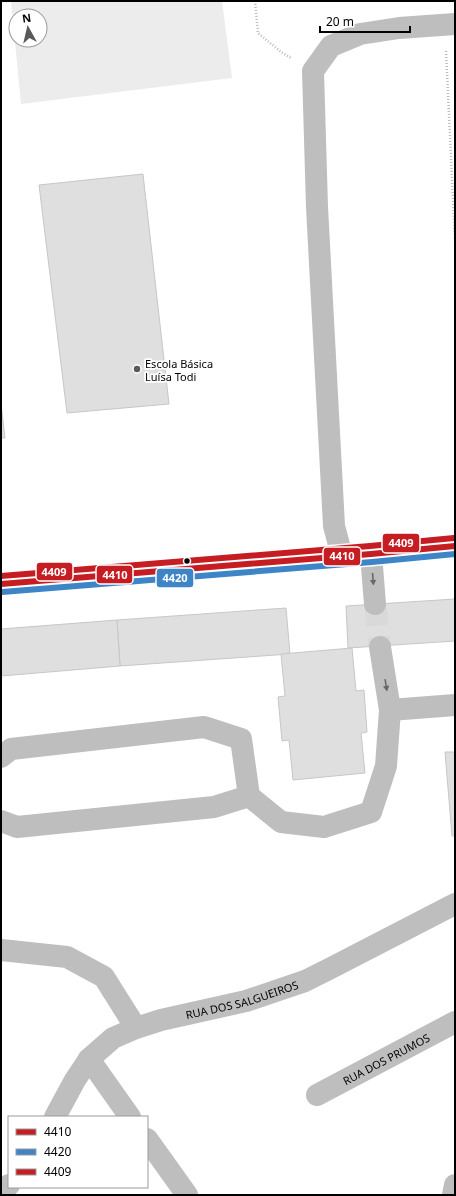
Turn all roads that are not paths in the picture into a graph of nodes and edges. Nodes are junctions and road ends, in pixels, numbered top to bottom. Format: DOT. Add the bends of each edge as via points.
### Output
graph roads {
  1 [pos="450,24"];
  2 [pos="455,546"];
  3 [pos="371,554"];
  4 [pos="342,556"];
  5 [pos="1,584"];
  6 [pos="375,604"];
  7 [pos="380,647"];
  8 [pos="455,705"];
  9 [pos="390,710"];
  10 [pos="1,757"];
  11 [pos="249,796"];
  12 [pos="1,821"];
  13 [pos="455,904"];
  14 [pos="1,950"];
  15 [pos="455,1022"];
  16 [pos="136,1028"];
  17 [pos="89,1059"];
  18 [pos="318,1095"];
  19 [pos="56,1116"];
  20 [pos="129,1116"];
  21 [pos="148,1140"];
  22 [pos="455,1185"];
  23 [pos="187,1195"];
  24 [pos="453,1195"];
  1 -- 4 [label="street" via="360,34 331,46 313,71 317,207 334,526"];
  2 -- 3 [label="street"];
  3 -- 4 [label="street"];
  3 -- 6 [label="street, one-way"];
  4 -- 5 [label="street"];
  7 -- 9 [label="street, one-way"];
  8 -- 9 [label="street"];
  9 -- 11 [label="street" via="386,766 371,812 324,827 309,826 281,822"];
  10 -- 11 [label="street" via="11,749 204,727 240,740"];
  11 -- 12 [label="street" via="214,807 17,827"];
  13 -- 16 [label="street, RUA DOS SALGUEIROS" via="305,981 246,1001"];
  14 -- 16 [label="street" via="67,957 104,977"];
  15 -- 18 [label="street, RUA DOS PRUMOS"];
  16 -- 17 [label="street, RUA DOS SALGUEIROS" via="113,1038"];
  17 -- 19 [label="street, RUA DOS SALGUEIROS"];
  17 -- 20 [label="street"];
  21 -- 23 [label="street"];
  22 -- 24 [label="street"];
}
